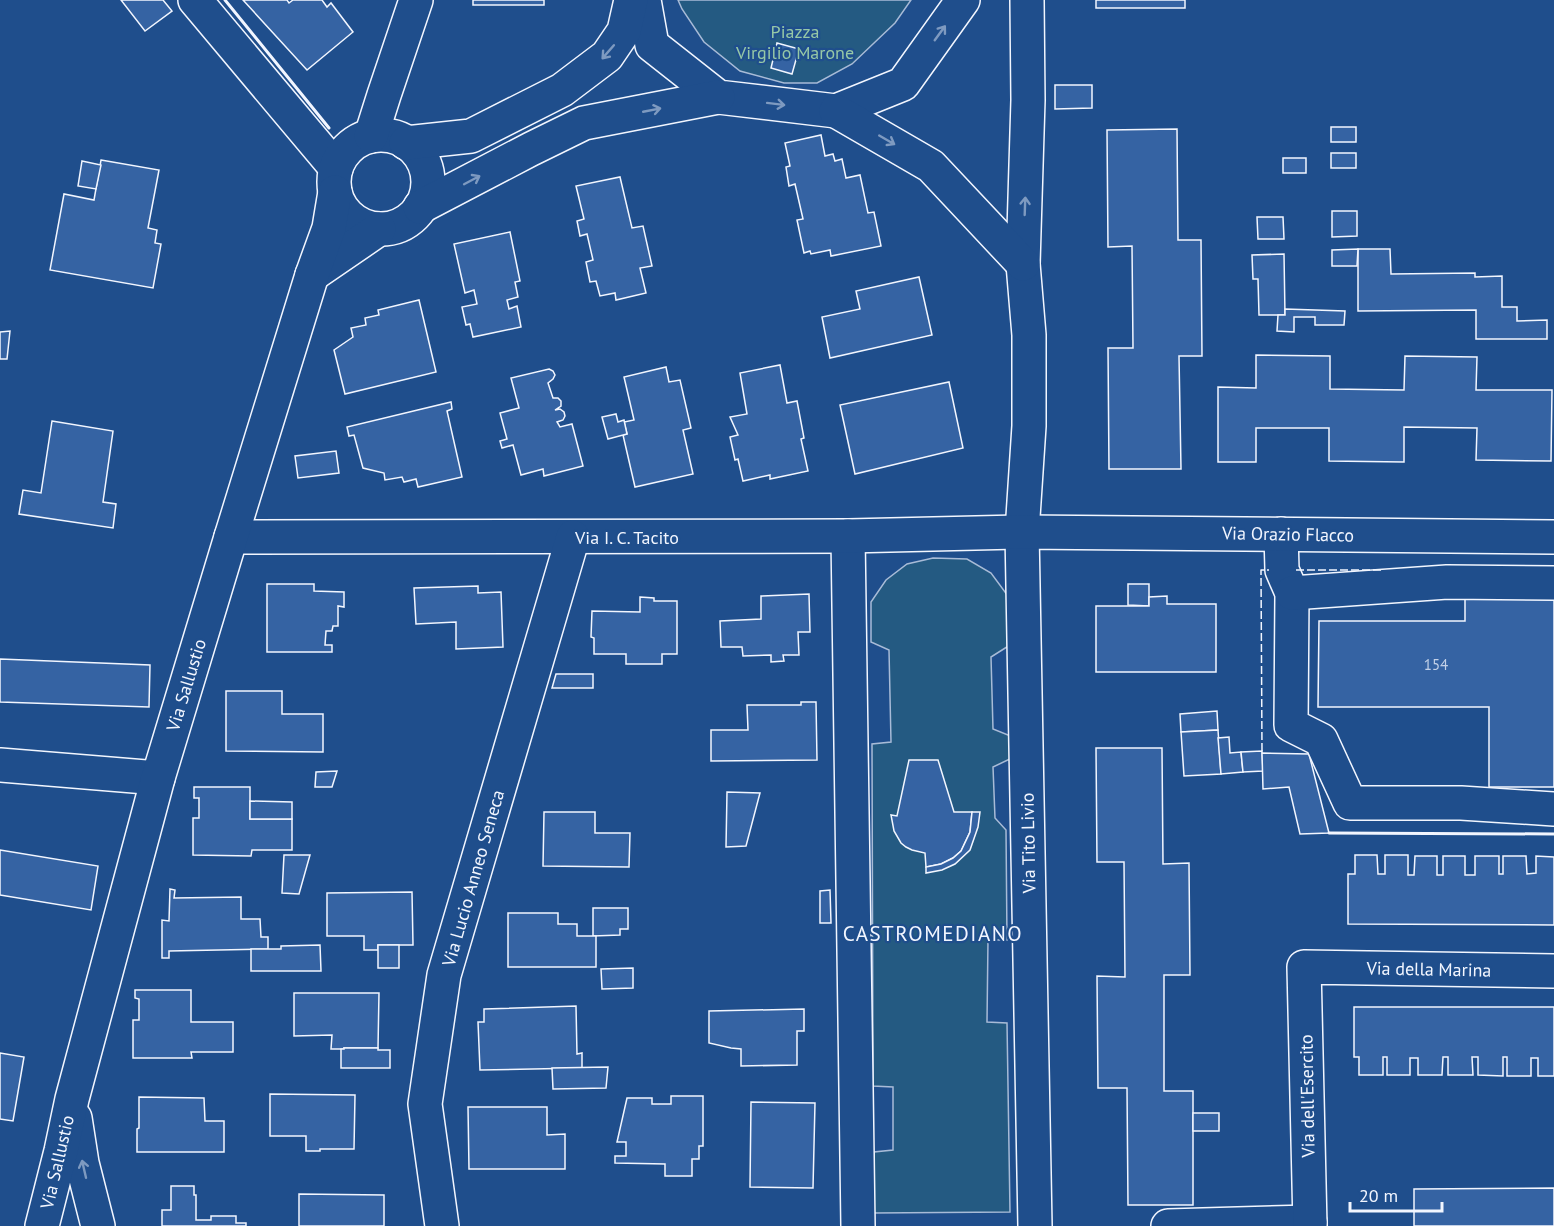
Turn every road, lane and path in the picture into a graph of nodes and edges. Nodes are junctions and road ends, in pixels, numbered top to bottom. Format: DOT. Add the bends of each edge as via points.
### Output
graph roads {
  1 [pos="195,0"];
  2 [pos="416,0"];
  3 [pos="631,0"];
  4 [pos="644,0"];
  5 [pos="963,0"];
  6 [pos="1027,0"];
  7 [pos="718,97"];
  8 [pos="836,111"];
  9 [pos="371,136"];
  10 [pos="406,143"];
  11 [pos="336,180"];
  12 [pos="420,207"];
  13 [pos="379,229"];
  14 [pos="1023,264"];
  15 [pos="312,275"];
  16 [pos="1023,532"];
  17 [pos="1281,534"];
  18 [pos="848,536"];
  19 [pos="231,537"];
  20 [pos="573,537"];
  21 [pos="1554,537"];
  22 [pos="1554,583"];
  23 [pos="1292,593"];
  24 [pos="0,765"];
  25 [pos="158,778"];
  26 [pos="1554,809"];
  27 [pos="1304,967"];
  28 [pos="1554,971"];
  29 [pos="72,1099"];
  30 [pos="1310,1224"];
  31 [pos="42,1226"];
  32 [pos="98,1226"];
  33 [pos="442,1226"];
  34 [pos="858,1226"];
  35 [pos="1035,1226"];
  36 [pos="1168,1226"];
  1 -- 11 [label="street"];
  2 -- 9 [label="street"];
  3 -- 10 [label="street, one-way" via="624,31 607,56 562,90 471,136"];
  4 -- 7 [label="street" via="652,45"];
  8 -- 5 [label="street, one-way" via="903,84"];
  14 -- 6 [label="street, Via Tito Livio, one-way"];
  7 -- 8 [label="street, one-way"];
  12 -- 7 [label="street, one-way" via="584,123"];
  8 -- 14 [label="street, one-way" via="931,166"];
  9 -- 10 [label="street" via="389,136"];
  9 -- 11 [label="street" via="350,147 342,157"];
  10 -- 12 [label="street" via="416,151 427,172 426,198"];
  11 -- 13 [label="street" via="339,204 346,213"];
  11 -- 15 [label="street, Via Sallustio" via="328,228"];
  12 -- 13 [label="street" via="402,224"];
  13 -- 15 [label="street"];
  14 -- 16 [label="street, Via Tito Livio" via="1029,335"];
  15 -- 19 [label="street, Via Sallustio"];
  16 -- 17 [label="street, Via Orazio Flacco"];
  16 -- 18 [label="street, Via I. C. Tacito"];
  16 -- 35 [label="street, Via Tito Livio"];
  17 -- 21 [label="street, Via Orazio Flacco"];
  17 -- 23 [label="street" via="1282,570"];
  18 -- 20 [label="street, Via I. C. Tacito"];
  18 -- 34 [label="street"];
  19 -- 20 [label="street, Via I. C. Tacito"];
  19 -- 25 [label="street, Via Sallustio"];
  20 -- 33 [label="street, Via Lucio Anneo Seneca" via="444,975 425,1104"];
  22 -- 23 [label="street" via="1447,582"];
  23 -- 26 [label="street" via="1291,725 1321,740 1350,803 1461,803"];
  24 -- 25 [label="street"];
  25 -- 29 [label="street, Via Sallustio"];
  27 -- 28 [label="street, Via della Marina"];
  27 -- 30 [label="street, Via dell'Esercito"];
  29 -- 31 [label="street, Via Sallustio"];
  32 -- 29 [label="street, Via Sallustio, one-way" via="82,1163"];
  30 -- 36 [label="street"];
}
